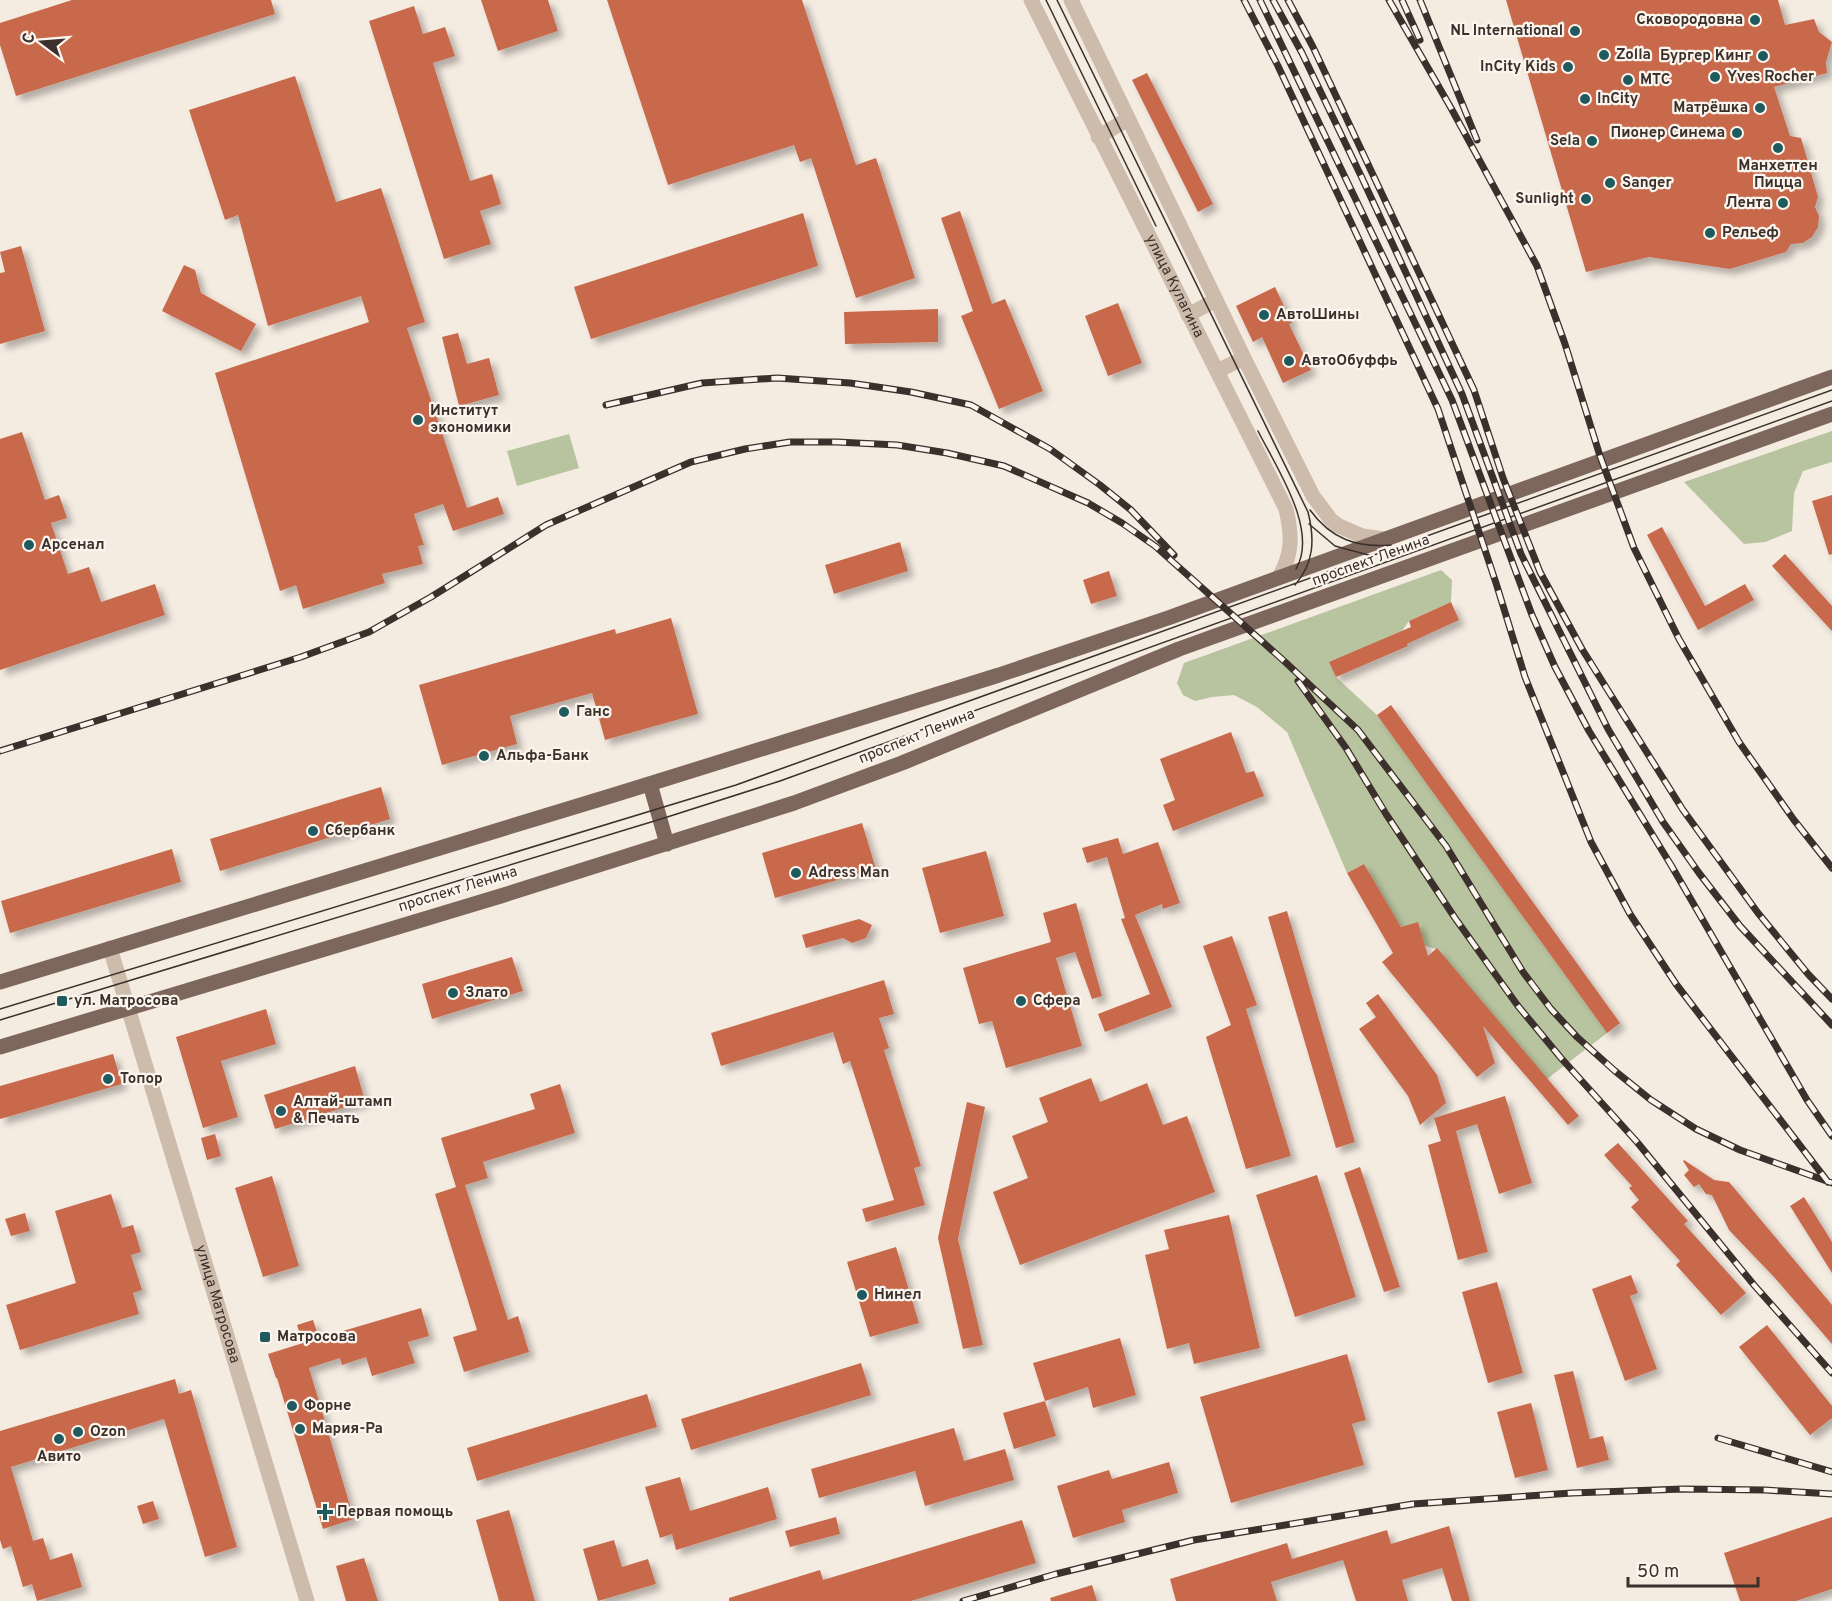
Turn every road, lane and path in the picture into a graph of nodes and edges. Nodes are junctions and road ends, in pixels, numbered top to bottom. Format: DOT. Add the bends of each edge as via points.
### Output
graph roads {
  1 [pos="1031,0"];
  2 [pos="1071,0"];
  3 [pos="1128,119"];
  4 [pos="1098,137"];
  5 [pos="1216,300"];
  6 [pos="1188,315"];
  7 [pos="1244,358"];
  8 [pos="1217,371"];
  9 [pos="1832,376"];
  10 [pos="1829,415"];
  11 [pos="1385,539"];
  12 [pos="1272,580"];
  13 [pos="650,784"];
  14 [pos="667,844"];
  15 [pos="110,948"];
  16 [pos="0,982"];
  17 [pos="127,1009"];
  18 [pos="0,1047"];
  19 [pos="307,1601"];
  1 -- 4 [label="street, улица Кулагина"];
  2 -- 3 [label="street, улица Кулагина"];
  3 -- 4 [label="street"];
  3 -- 5 [label="street, улица Кулагина"];
  4 -- 6 [label="street, улица Кулагина"];
  5 -- 6 [label="street"];
  5 -- 7 [label="street, улица Кулагина"];
  6 -- 8 [label="street, улица Кулагина"];
  7 -- 8 [label="street"];
  7 -- 11 [label="street, улица Кулагина" via="1321,508 1349,532"];
  8 -- 12 [label="street, улица Кулагина" via="1286,509 1291,549 1286,565"];
  9 -- 11 [label="main road, проспект Ленина"];
  10 -- 14 [label="main road, проспект Ленина" via="1179,649 902,763"];
  11 -- 12 [label="main road, проспект Ленина"];
  12 -- 13 [label="main road, проспект Ленина" via="999,675"];
  13 -- 14 [label="main road"];
  13 -- 15 [label="main road, проспект Ленина"];
  14 -- 17 [label="main road, проспект Ленина"];
  15 -- 16 [label="main road, проспект Ленина"];
  15 -- 17 [label="street, улица Матросова"];
  17 -- 18 [label="main road, проспект Ленина"];
  17 -- 19 [label="street, улица Матросова"];
}
